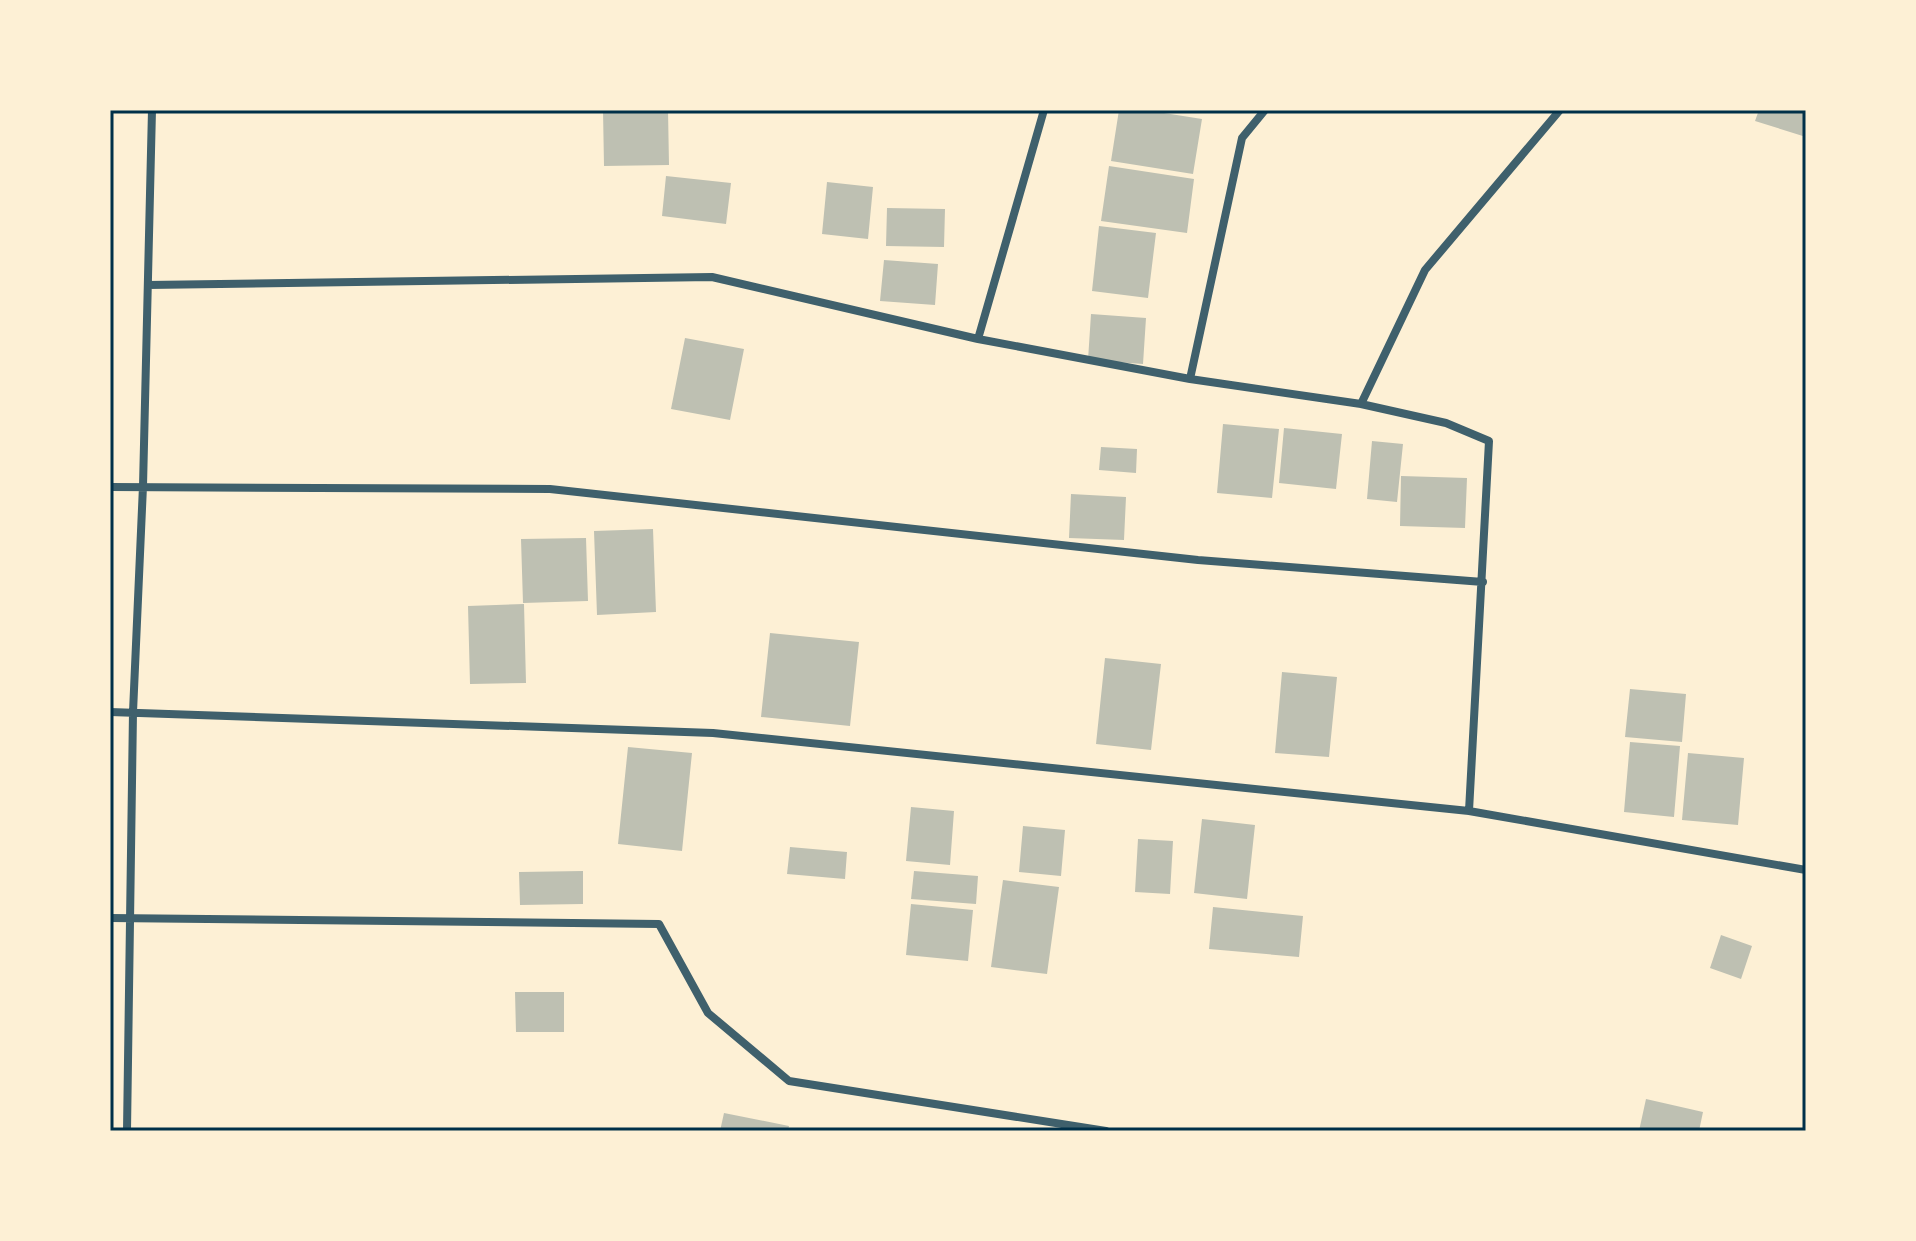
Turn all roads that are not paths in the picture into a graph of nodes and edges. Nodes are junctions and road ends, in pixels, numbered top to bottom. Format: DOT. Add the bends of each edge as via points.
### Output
graph roads {
  1 [pos="152,110"];
  2 [pos="1044,110"];
  3 [pos="1265,110"];
  4 [pos="1560,110"];
  5 [pos="148,285"];
  6 [pos="978,339"];
  7 [pos="1190,379"];
  8 [pos="1361,404"];
  9 [pos="143,486"];
  10 [pos="110,487"];
  11 [pos="1483,582"];
  12 [pos="110,712"];
  13 [pos="133,712"];
  14 [pos="1469,811"];
  15 [pos="1806,870"];
  16 [pos="132,917"];
  17 [pos="110,918"];
  18 [pos="127,1131"];
  19 [pos="1106,1131"];
  1 -- 5 [label="street"];
  2 -- 6 [label="street"];
  3 -- 7 [label="street" via="1242,138"];
  4 -- 8 [label="street" via="1425,270"];
  5 -- 6 [label="street" via="712,277"];
  5 -- 9 [label="street"];
  6 -- 7 [label="street"];
  7 -- 8 [label="street"];
  8 -- 11 [label="street" via="1446,423 1489,441"];
  9 -- 10 [label="street"];
  9 -- 11 [label="street" via="550,489 1198,560"];
  9 -- 13 [label="street"];
  11 -- 14 [label="street"];
  12 -- 13 [label="street"];
  13 -- 14 [label="street" via="713,733"];
  13 -- 16 [label="street"];
  14 -- 15 [label="street"];
  16 -- 17 [label="street"];
  16 -- 18 [label="street"];
  16 -- 19 [label="street" via="659,924 708,1013 789,1081"];
}
